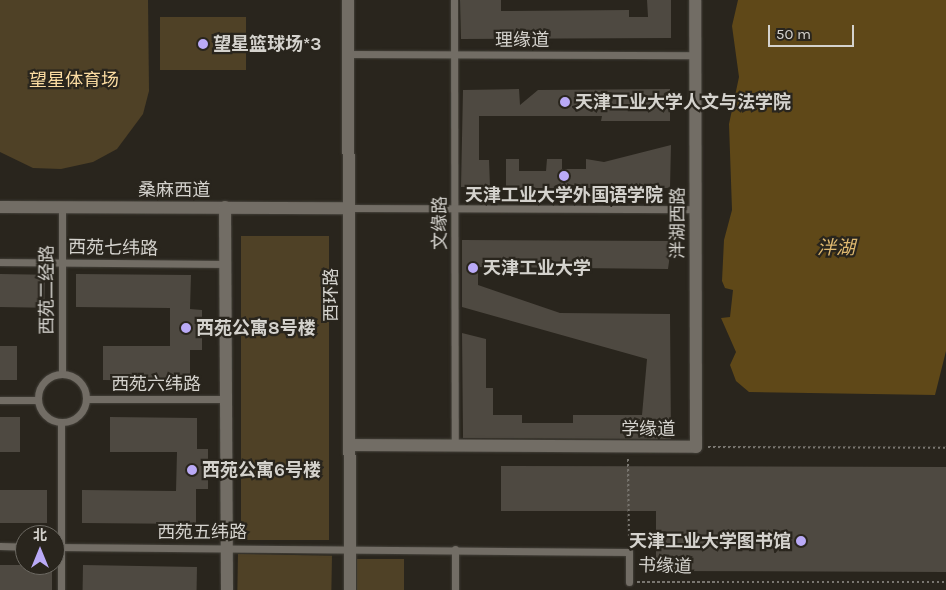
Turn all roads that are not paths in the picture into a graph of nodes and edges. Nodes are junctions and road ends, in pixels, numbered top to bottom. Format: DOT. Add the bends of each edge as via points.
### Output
graph roads {
  1 [pos="348,0"];
  2 [pos="454,0"];
  3 [pos="695,0"];
  4 [pos="348,54"];
  5 [pos="455,54"];
  6 [pos="695,55"];
  7 [pos="0,207"];
  8 [pos="62,207"];
  9 [pos="225,207"];
  10 [pos="348,208"];
  11 [pos="455,208"];
  12 [pos="696,209"];
  13 [pos="0,262"];
  14 [pos="62,262"];
  15 [pos="225,264"];
  16 [pos="62,374"];
  17 [pos="86,399"];
  18 [pos="226,399"];
  19 [pos="0,400"];
  20 [pos="38,400"];
  21 [pos="62,422"];
  22 [pos="349,445"];
  23 [pos="455,445"];
  24 [pos="696,447"];
  25 [pos="59,525"];
  26 [pos="0,546"];
  27 [pos="15,547"];
  28 [pos="65,547"];
  29 [pos="227,547"];
  30 [pos="350,548"];
  31 [pos="455,549"];
  32 [pos="61,575"];
  33 [pos="629,582"];
  34 [pos="62,590"];
  35 [pos="227,590"];
  36 [pos="350,590"];
  37 [pos="454,590"];
  1 -- 4 [label="street, 西环路"];
  2 -- 5 [label="lane, 文缘路"];
  3 -- 6 [label="street, 泮湖西路"];
  4 -- 5 [label="lane, 理缘道"];
  4 -- 10 [label="street, 西环路"];
  5 -- 6 [label="lane, 理缘道"];
  5 -- 11 [label="lane, 文缘路"];
  6 -- 12 [label="street, 泮湖西路"];
  7 -- 8 [label="street, 桑麻西道"];
  8 -- 9 [label="street, 桑麻西道"];
  8 -- 14 [label="lane, 西苑二经路"];
  9 -- 10 [label="street, 桑麻西道"];
  9 -- 15 [label="street"];
  10 -- 11 [label="lane"];
  10 -- 22 [label="street, 西环路"];
  11 -- 12 [label="lane"];
  11 -- 23 [label="lane, 文缘路"];
  12 -- 24 [label="street, 泮湖西路"];
  13 -- 14 [label="lane, 西苑七纬路"];
  14 -- 15 [label="lane, 西苑七纬路"];
  14 -- 16 [label="lane, 西苑二经路"];
  15 -- 18 [label="street"];
  16 -- 17 [label="lane" via="79,381"];
  16 -- 20 [label="lane" via="44,382"];
  17 -- 18 [label="lane, 西苑六纬路"];
  17 -- 21 [label="lane" via="81,413"];
  18 -- 29 [label="street"];
  19 -- 20 [label="lane"];
  20 -- 21 [label="lane" via="48,418"];
  21 -- 25 [label="lane"];
  22 -- 23 [label="street, 学缘道"];
  22 -- 30 [label="street, 西环路"];
  23 -- 24 [label="street, 学缘道"];
  26 -- 27 [label="lane"];
  28 -- 29 [label="lane, 西苑五纬路"];
  29 -- 30 [label="lane, 西苑五纬路"];
  29 -- 35 [label="street"];
  30 -- 31 [label="lane, 书缘道"];
  30 -- 36 [label="street, 西环路"];
  31 -- 33 [label="lane, 书缘道" via="629,552"];
  31 -- 37 [label="lane"];
  32 -- 34 [label="lane"];
}
